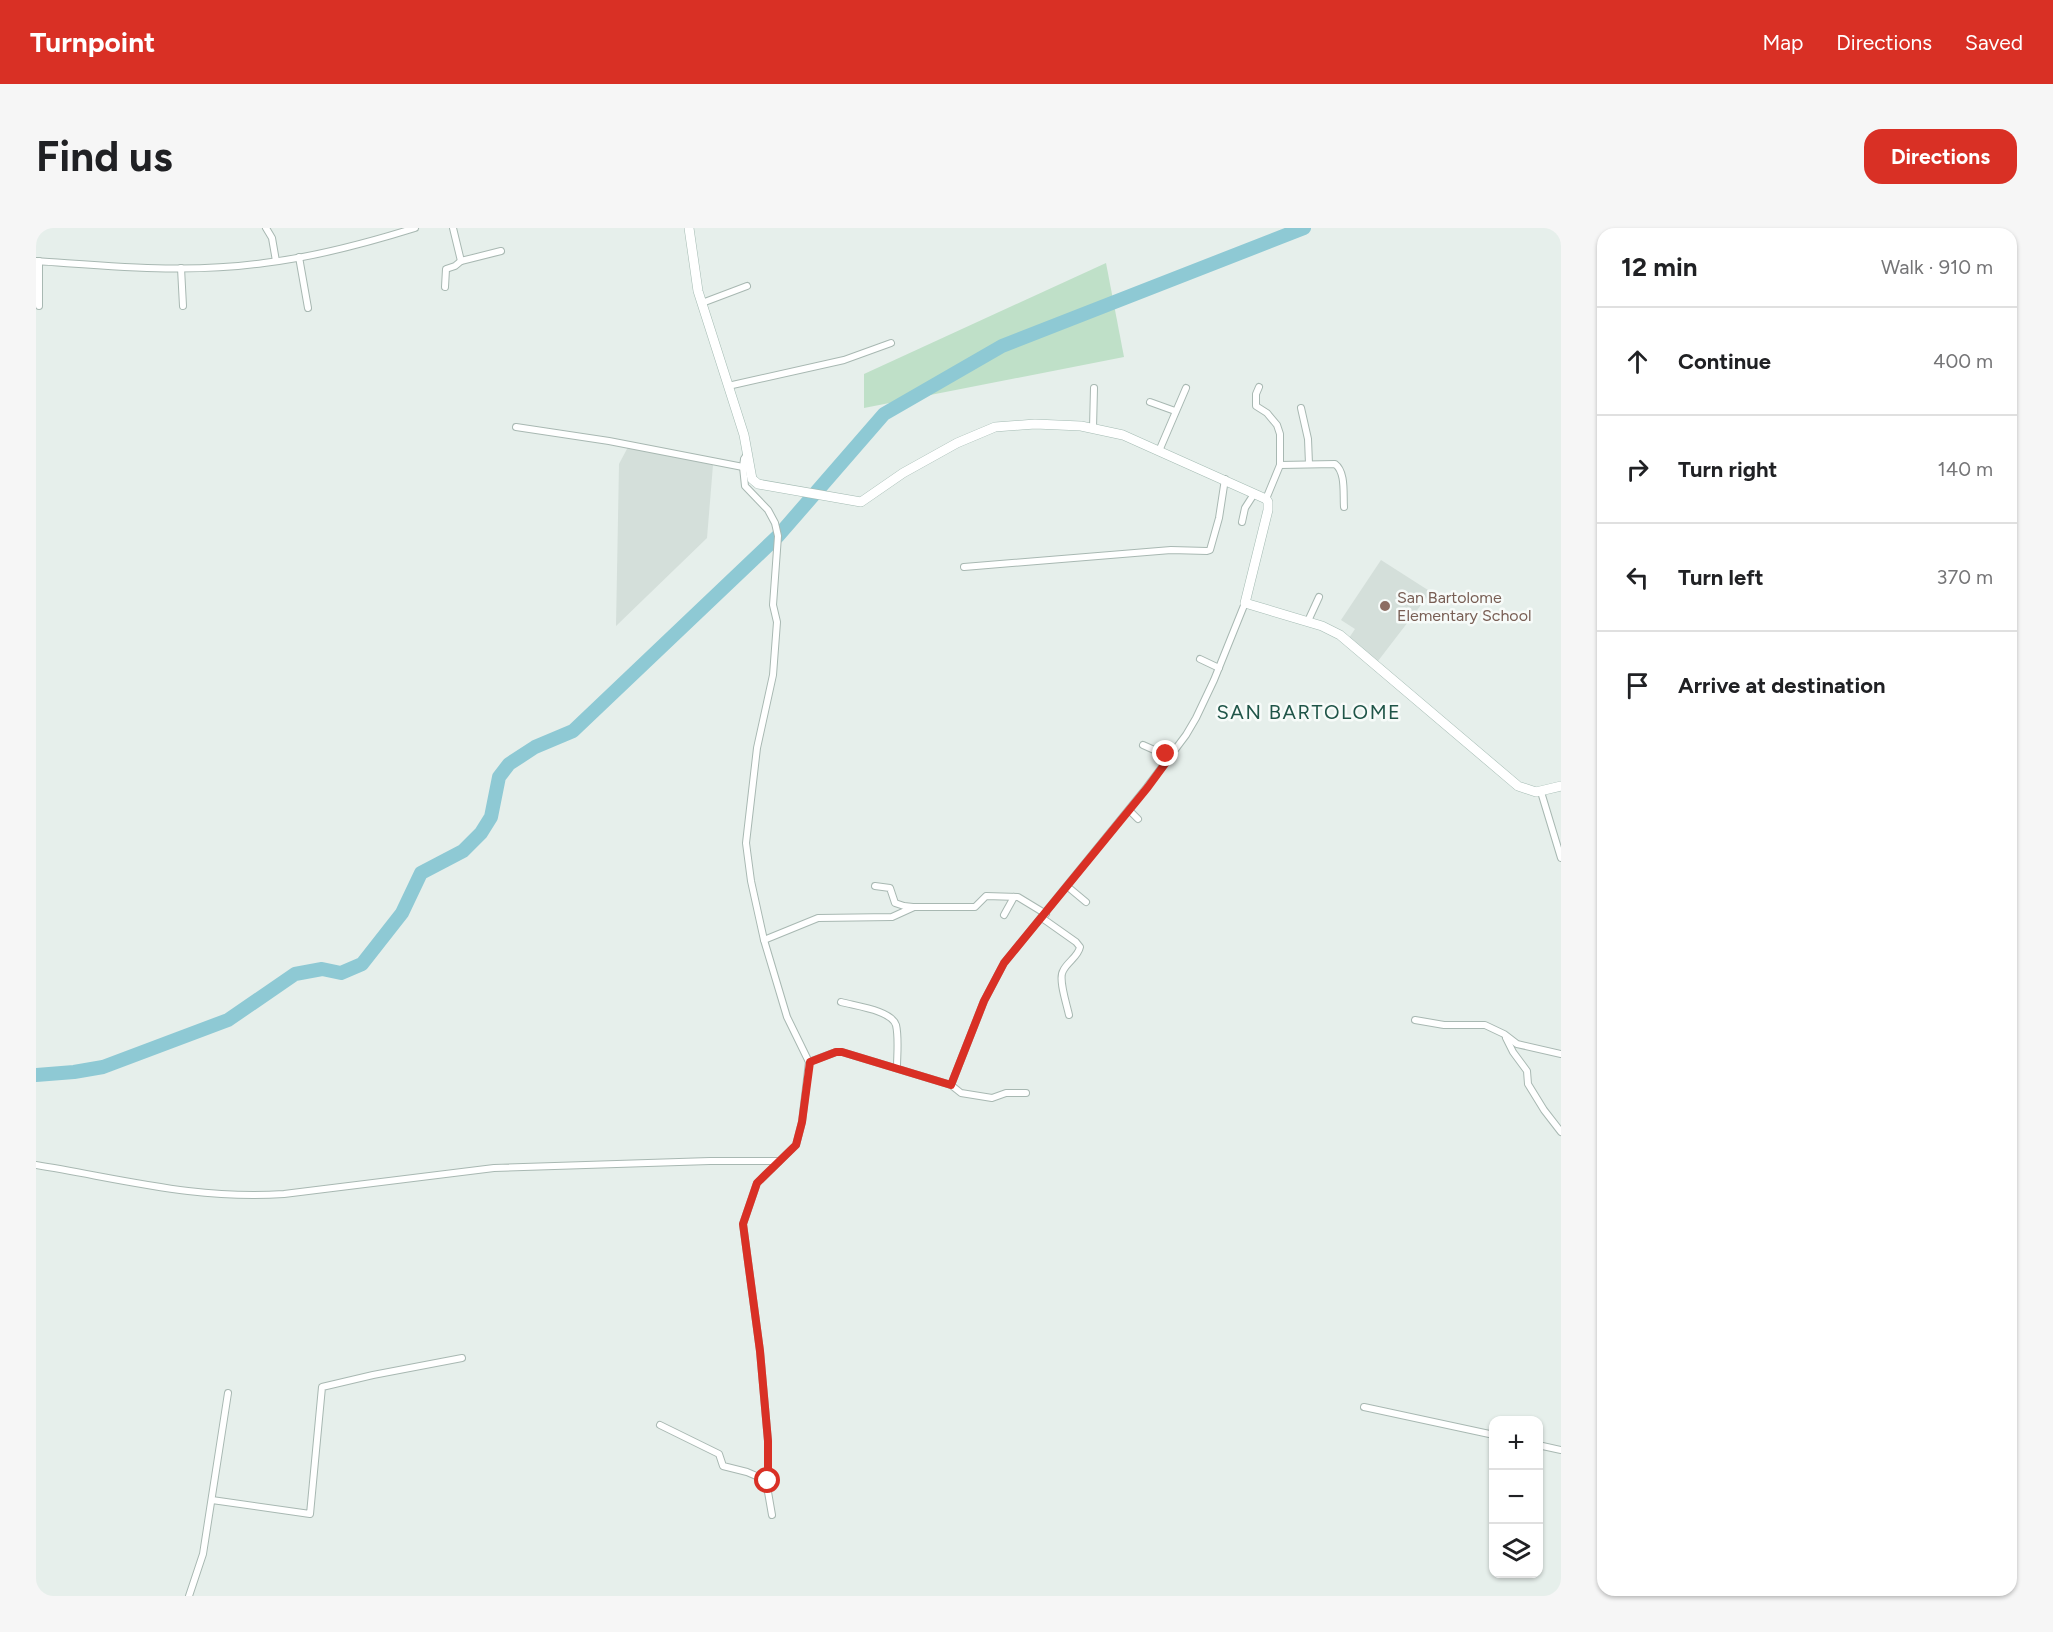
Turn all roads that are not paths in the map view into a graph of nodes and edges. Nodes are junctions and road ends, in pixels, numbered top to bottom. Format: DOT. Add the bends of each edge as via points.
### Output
graph roads {
  1 [pos="266,228"];
  2 [pos="416,228"];
  3 [pos="453,228"];
  4 [pos="689,228"];
  5 [pos="501,251"];
  6 [pos="299,257"];
  7 [pos="38,261"];
  8 [pos="276,261"];
  9 [pos="461,261"];
  10 [pos="181,268"];
  11 [pos="747,286"];
  12 [pos="445,287"];
  13 [pos="702,303"];
  14 [pos="39,306"];
  15 [pos="183,306"];
  16 [pos="308,308"];
  17 [pos="891,343"];
  18 [pos="728,386"];
  19 [pos="1259,387"];
  20 [pos="1094,388"];
  21 [pos="1186,388"];
  22 [pos="1150,402"];
  23 [pos="1301,408"];
  24 [pos="1175,411"];
  25 [pos="516,427"];
  26 [pos="1093,428"];
  27 [pos="1159,451"];
  28 [pos="748,452"];
  29 [pos="1309,464"];
  30 [pos="1280,465"];
  31 [pos="743,467"];
  32 [pos="1225,479"];
  33 [pos="1254,494"];
  34 [pos="1266,499"];
  35 [pos="1344,507"];
  36 [pos="1242,522"];
  37 [pos="964,567"];
  38 [pos="1319,597"];
  39 [pos="1245,603"];
  40 [pos="1308,621"];
  41 [pos="1200,659"];
  42 [pos="1219,668"];
  43 [pos="1143,745"];
  44 [pos="1170,757"];
  45 [pos="1561,786"];
  46 [pos="1541,792"];
  47 [pos="1129,810"];
  48 [pos="1138,819"];
  49 [pos="1561,858"];
  50 [pos="874,886"];
  51 [pos="1068,886"];
  52 [pos="1014,897"];
  53 [pos="1086,902"];
  54 [pos="914,908"];
  55 [pos="1004,915"];
  56 [pos="1044,916"];
  57 [pos="764,940"];
  58 [pos="841,1002"];
  59 [pos="1069,1015"];
  60 [pos="1414,1020"];
  61 [pos="1504,1034"];
  62 [pos="1561,1054"];
  63 [pos="810,1062"];
  64 [pos="897,1068"];
  65 [pos="951,1085"];
  66 [pos="1026,1093"];
  67 [pos="1561,1132"];
  68 [pos="779,1161"];
  69 [pos="36,1165"];
  70 [pos="462,1358"];
  71 [pos="228,1393"];
  72 [pos="1364,1407"];
  73 [pos="660,1425"];
  74 [pos="1489,1434"];
  75 [pos="1543,1446"];
  76 [pos="1561,1450"];
  77 [pos="768,1481"];
  78 [pos="212,1500"];
  79 [pos="772,1515"];
  80 [pos="189,1596"];
  1 -- 8 [label="street"];
  2 -- 6 [label="street"];
  3 -- 9 [label="street"];
  4 -- 13 [label="street"];
  5 -- 9 [label="street"];
  6 -- 8 [label="street"];
  6 -- 16 [label="street"];
  7 -- 10 [label="street"];
  7 -- 14 [label="street"];
  8 -- 10 [label="street"];
  9 -- 12 [label="street" via="446,269"];
  10 -- 15 [label="street"];
  11 -- 13 [label="street"];
  13 -- 18 [label="street"];
  17 -- 18 [label="street" via="836,362"];
  18 -- 28 [label="street"];
  19 -- 30 [label="street" via="1256,406 1272,418 1280,434"];
  20 -- 26 [label="street"];
  21 -- 24 [label="street"];
  22 -- 24 [label="street"];
  23 -- 29 [label="street"];
  24 -- 27 [label="street"];
  25 -- 31 [label="street"];
  26 -- 27 [label="street" via="1123,435"];
  26 -- 28 [label="street" via="1035,424 989,429 936,453 858,502 758,484 752,479"];
  27 -- 32 [label="street"];
  28 -- 31 [label="street"];
  29 -- 30 [label="street"];
  29 -- 35 [label="street" via="1338,466"];
  30 -- 34 [label="street"];
  31 -- 57 [label="street" via="745,486 768,510 778,536 773,675 757,748 746,834"];
  32 -- 33 [label="street"];
  32 -- 37 [label="street" via="1215,539 1207,552 1171,550"];
  33 -- 34 [label="street"];
  33 -- 36 [label="street"];
  34 -- 39 [label="street" via="1268,510"];
  38 -- 40 [label="street"];
  39 -- 40 [label="street"];
  39 -- 42 [label="street"];
  40 -- 46 [label="street" via="1347,641 1518,786"];
  41 -- 42 [label="street"];
  42 -- 44 [label="street" via="1196,718"];
  43 -- 44 [label="street"];
  44 -- 47 [label="street"];
  45 -- 46 [label="street"];
  46 -- 49 [label="street"];
  47 -- 48 [label="street"];
  47 -- 51 [label="street"];
  50 -- 54 [label="street" via="890,888 895,903"];
  51 -- 53 [label="street"];
  51 -- 56 [label="street"];
  52 -- 54 [label="street" via="985,897 977,907"];
  52 -- 55 [label="street"];
  52 -- 56 [label="street"];
  54 -- 57 [label="street" via="892,917 818,918"];
  56 -- 59 [label="street" via="1080,947 1061,974"];
  56 -- 65 [label="street" via="1004,963 984,1001"];
  57 -- 63 [label="street" via="787,1017"];
  58 -- 64 [label="street" via="883,1013 892,1020 896,1026"];
  60 -- 61 [label="street" via="1485,1025"];
  61 -- 62 [label="street" via="1517,1044"];
  61 -- 67 [label="street" via="1527,1071 1528,1084"];
  63 -- 64 [label="street" via="842,1052"];
  63 -- 68 [label="street" via="796,1145"];
  64 -- 65 [label="street"];
  65 -- 66 [label="street" via="961,1093 992,1098"];
  68 -- 69 [label="street" via="494,1168 253,1196 170,1190"];
  68 -- 77 [label="street" via="757,1183 743,1224 760,1351"];
  70 -- 78 [label="street" via="322,1388 310,1514"];
  71 -- 78 [label="street"];
  72 -- 74 [label="street"];
  73 -- 77 [label="street" via="719,1454 723,1466"];
  75 -- 76 [label="street"];
  77 -- 79 [label="street"];
  78 -- 80 [label="street" via="203,1554"];
}
